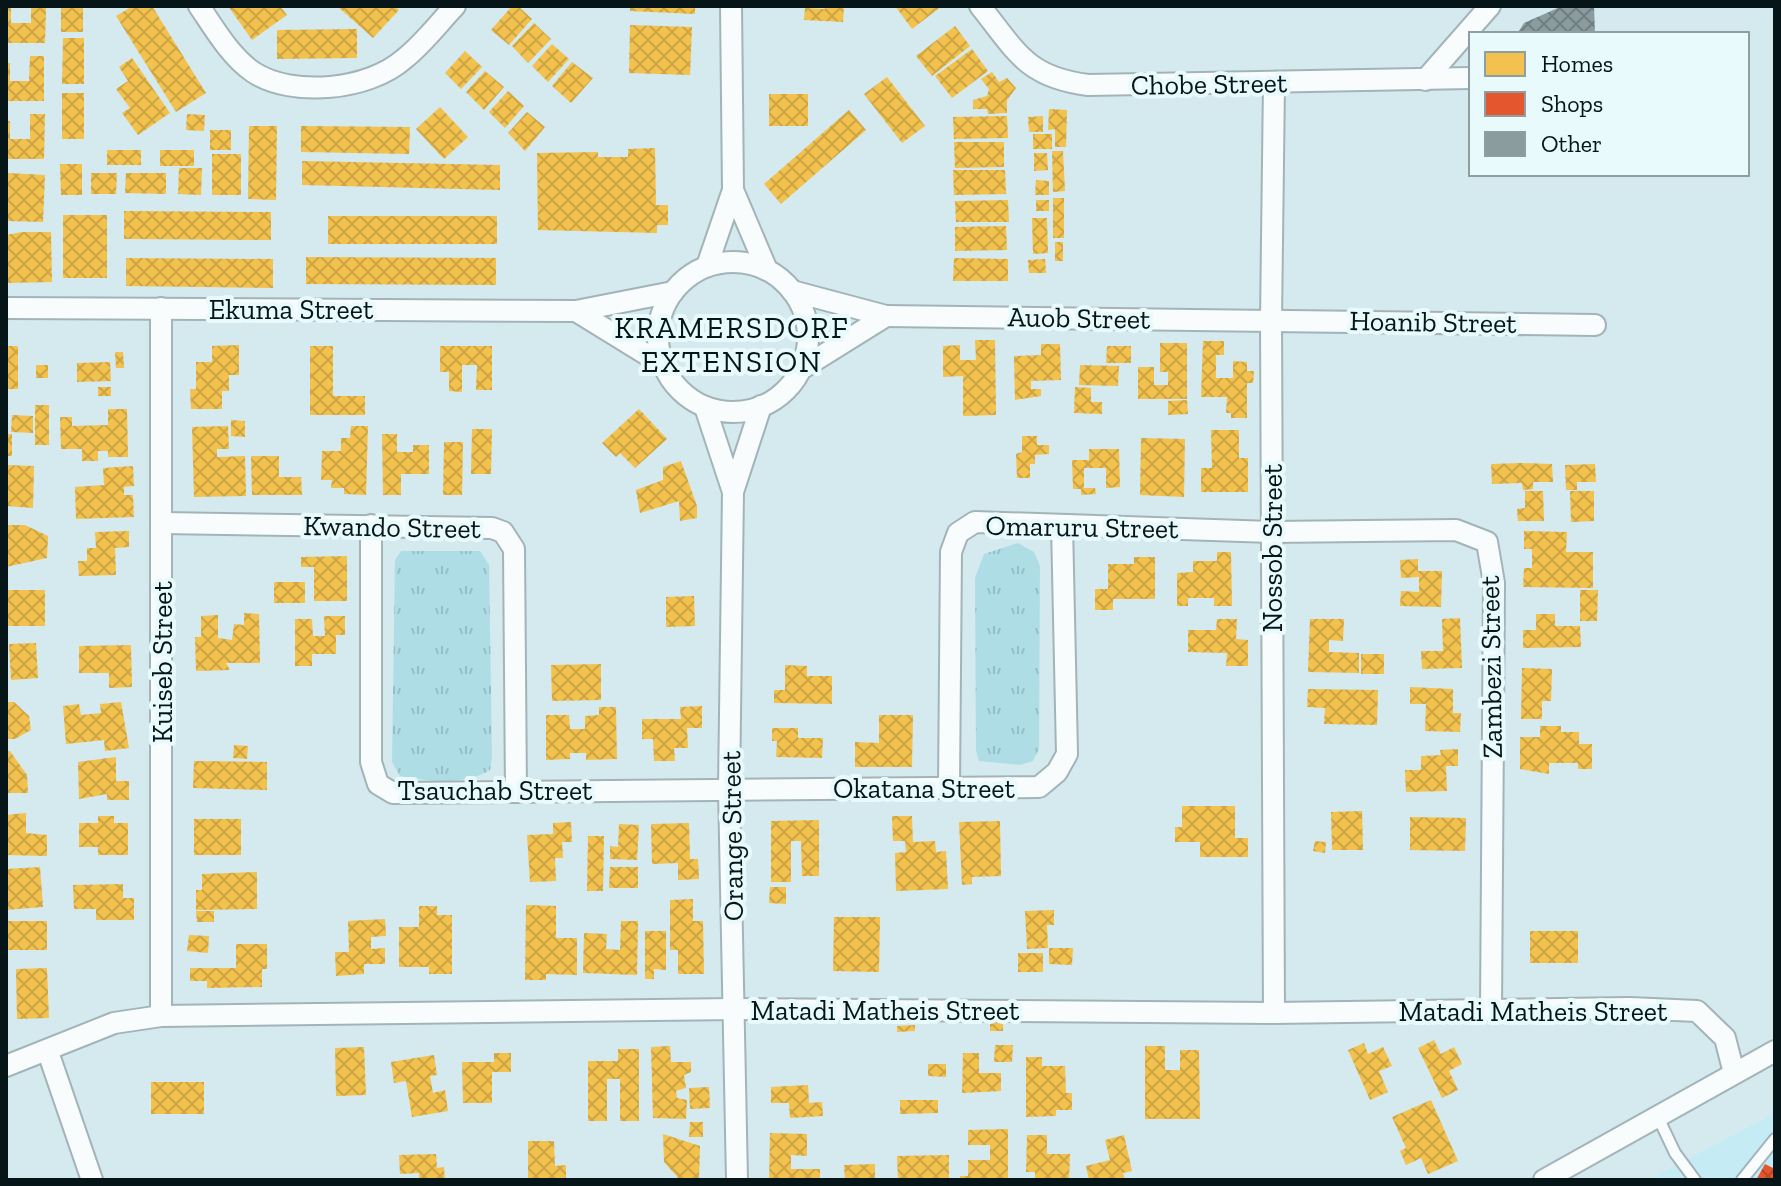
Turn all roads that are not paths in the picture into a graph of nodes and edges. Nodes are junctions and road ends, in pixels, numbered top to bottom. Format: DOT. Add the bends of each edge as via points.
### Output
graph roads {
  1 [pos="199,6"];
  2 [pos="455,6"];
  3 [pos="731,6"];
  4 [pos="980,6"];
  5 [pos="1490,6"];
  6 [pos="1469,78"];
  7 [pos="1425,80"];
  8 [pos="1274,83"];
  9 [pos="733,190"];
  10 [pos="707,266"];
  11 [pos="767,270"];
  12 [pos="792,291"];
  13 [pos="673,292"];
  14 [pos="6,308"];
  15 [pos="161,308"];
  16 [pos="576,311"];
  17 [pos="886,316"];
  18 [pos="1271,320"];
  19 [pos="1595,325"];
  20 [pos="662,364"];
  21 [pos="801,369"];
  22 [pos="761,406"];
  23 [pos="705,407"];
  24 [pos="733,492"];
  25 [pos="162,523"];
  26 [pos="371,525"];
  27 [pos="1062,525"];
  28 [pos="1272,532"];
  29 [pos="949,787"];
  30 [pos="729,789"];
  31 [pos="516,792"];
  32 [pos="736,1009"];
  33 [pos="1491,1009"];
  34 [pos="1274,1013"];
  35 [pos="161,1016"];
  36 [pos="1775,1051"];
  37 [pos="48,1052"];
  38 [pos="6,1066"];
  39 [pos="1734,1073"];
  40 [pos="1657,1115"];
  41 [pos="1775,1139"];
  42 [pos="92,1180"];
  43 [pos="737,1180"];
  44 [pos="1544,1180"];
  45 [pos="1695,1180"];
  46 [pos="1742,1180"];
  1 -- 2 [label="street" via="253,72 313,86 384,73 404,60"];
  3 -- 9 [label="street"];
  4 -- 8 [label="street, Chobe Street" via="1027,65 1053,80 1088,85"];
  5 -- 7 [label="street"];
  6 -- 7 [label="street, Chobe Street"];
  7 -- 8 [label="street, Chobe Street"];
  8 -- 18 [label="street, Nossob Street"];
  9 -- 10 [label="street"];
  9 -- 11 [label="street"];
  10 -- 11 [label="street" via="727,262"];
  10 -- 13 [label="street"];
  11 -- 12 [label="street"];
  12 -- 17 [label="street, Auob Street"];
  12 -- 21 [label="street" via="808,329"];
  13 -- 16 [label="street, Ekuma Street"];
  13 -- 20 [label="street" via="661,314 657,340"];
  14 -- 15 [label="street, Ekuma Street"];
  15 -- 16 [label="street, Ekuma Street"];
  15 -- 25 [label="street, Kuiseb Street"];
  16 -- 20 [label="street"];
  17 -- 18 [label="street, Auob Street"];
  17 -- 21 [label="street"];
  18 -- 19 [label="street, Hoanib Street"];
  18 -- 28 [label="street, Nossob Street"];
  20 -- 23 [label="street" via="687,397"];
  21 -- 22 [label="street" via="791,385"];
  22 -- 23 [label="street" via="733,412"];
  22 -- 24 [label="street, Orange Street"];
  23 -- 24 [label="street, Orange Street"];
  24 -- 30 [label="street, Orange Street"];
  25 -- 26 [label="street, Kwando Street"];
  25 -- 35 [label="street, Kuiseb Street"];
  26 -- 31 [label="street, Kwando Street" via="492,528 510,539"];
  26 -- 31 [label="street, Tsauchab Street" via="375,778 393,793"];
  27 -- 28 [label="street, Omaruru Street"];
  27 -- 29 [label="street, Omaruru Street" via="975,522 958,533 951,552"];
  27 -- 29 [label="street, Okatana Street" via="1067,754 1057,772 1039,787"];
  28 -- 33 [label="street, Zambezi Street" via="1456,530 1487,542 1494,583"];
  28 -- 34 [label="street, Nossob Street"];
  29 -- 30 [label="street, Okatana Street"];
  30 -- 31 [label="street, Tsauchab Street"];
  30 -- 32 [label="street, Orange Street"];
  32 -- 34 [label="street, Matadi Matheis Street"];
  32 -- 35 [label="street, Matadi Matheis Street"];
  32 -- 43 [label="street, Orange Street"];
  33 -- 34 [label="street, Matadi Matheis Street"];
  33 -- 39 [label="street, Matadi Matheis Street" via="1697,1011 1725,1038"];
  35 -- 37 [label="street, Matadi Matheis Street" via="114,1023"];
  36 -- 39 [label="street"];
  37 -- 38 [label="street, Matadi Matheis Street"];
  37 -- 42 [label="street"];
  39 -- 40 [label="street"];
  40 -- 44 [label="street"];
  40 -- 45 [label="lane"];
  41 -- 46 [label="lane"];
}
